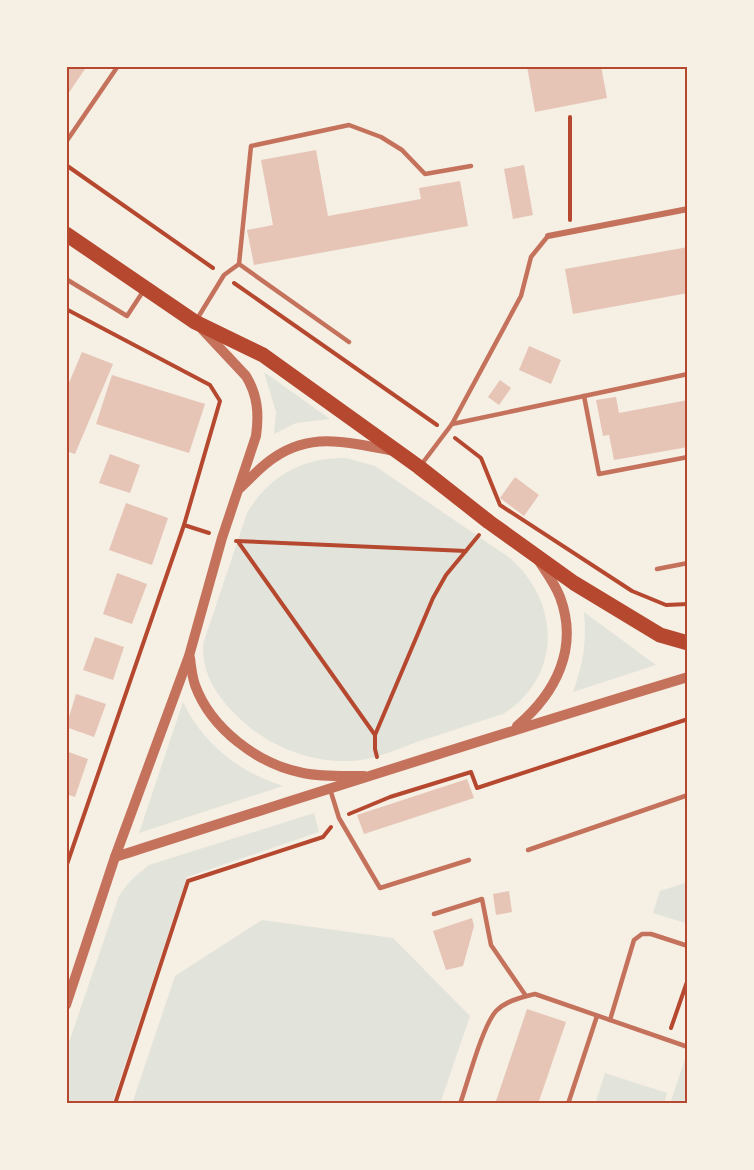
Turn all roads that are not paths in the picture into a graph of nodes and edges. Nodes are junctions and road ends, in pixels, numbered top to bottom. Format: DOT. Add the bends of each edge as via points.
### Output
graph roads {
  1 [pos="118,66"];
  2 [pos="66,142"];
  3 [pos="471,166"];
  4 [pos="688,209"];
  5 [pos="66,234"];
  6 [pos="548,237"];
  7 [pos="238,264"];
  8 [pos="66,279"];
  9 [pos="145,288"];
  10 [pos="195,322"];
  11 [pos="349,342"];
  12 [pos="688,374"];
  13 [pos="584,396"];
  14 [pos="452,424"];
  15 [pos="398,452"];
  16 [pos="688,458"];
  17 [pos="419,468"];
  18 [pos="238,491"];
  19 [pos="535,555"];
  20 [pos="688,563"];
  21 [pos="657,569"];
  22 [pos="688,643"];
  23 [pos="189,656"];
  24 [pos="688,677"];
  25 [pos="512,730"];
  26 [pos="377,775"];
  27 [pos="330,789"];
  28 [pos="688,795"];
  29 [pos="528,850"];
  30 [pos="116,857"];
  31 [pos="469,860"];
  32 [pos="434,914"];
  33 [pos="688,946"];
  34 [pos="526,996"];
  35 [pos="66,1005"];
  36 [pos="597,1016"];
  37 [pos="610,1020"];
  38 [pos="688,1047"];
  39 [pos="460,1104"];
  40 [pos="568,1104"];
  1 -- 2 [label="lane"];
  3 -- 7 [label="lane" via="425,174 402,150 349,125 251,146"];
  4 -- 6 [label="street"];
  5 -- 9 [label="main road"];
  6 -- 14 [label="lane" via="531,257 521,296"];
  7 -- 10 [label="lane" via="224,275"];
  7 -- 11 [label="lane"];
  8 -- 9 [label="lane" via="127,316"];
  9 -- 10 [label="main road"];
  10 -- 15 [label="main road" via="263,355"];
  10 -- 18 [label="street" via="246,376 256,397 256,436"];
  12 -- 13 [label="lane"];
  13 -- 14 [label="lane"];
  13 -- 16 [label="lane" via="599,474"];
  14 -- 17 [label="lane"];
  15 -- 17 [label="main road"];
  15 -- 18 [label="street" via="336,441 310,441 275,457"];
  17 -- 19 [label="main road"];
  18 -- 23 [label="street"];
  19 -- 22 [label="main road" via="639,623 660,635"];
  19 -- 25 [label="street" via="564,609 566,642 556,680 533,712"];
  20 -- 21 [label="lane"];
  23 -- 26 [label="street" via="195,686 210,714 252,752 303,773"];
  23 -- 30 [label="street"];
  24 -- 25 [label="street"];
  25 -- 26 [label="street"];
  26 -- 27 [label="street"];
  27 -- 30 [label="street"];
  27 -- 31 [label="lane" via="339,818 380,888"];
  28 -- 29 [label="lane"];
  30 -- 35 [label="street"];
  32 -- 34 [label="lane" via="482,899 491,945"];
  33 -- 37 [label="lane" via="651,934 634,940"];
  34 -- 36 [label="lane" via="535,994"];
  34 -- 39 [label="lane" via="497,1011 486,1027"];
  36 -- 37 [label="lane"];
  36 -- 40 [label="lane"];
  37 -- 38 [label="lane"];
}
